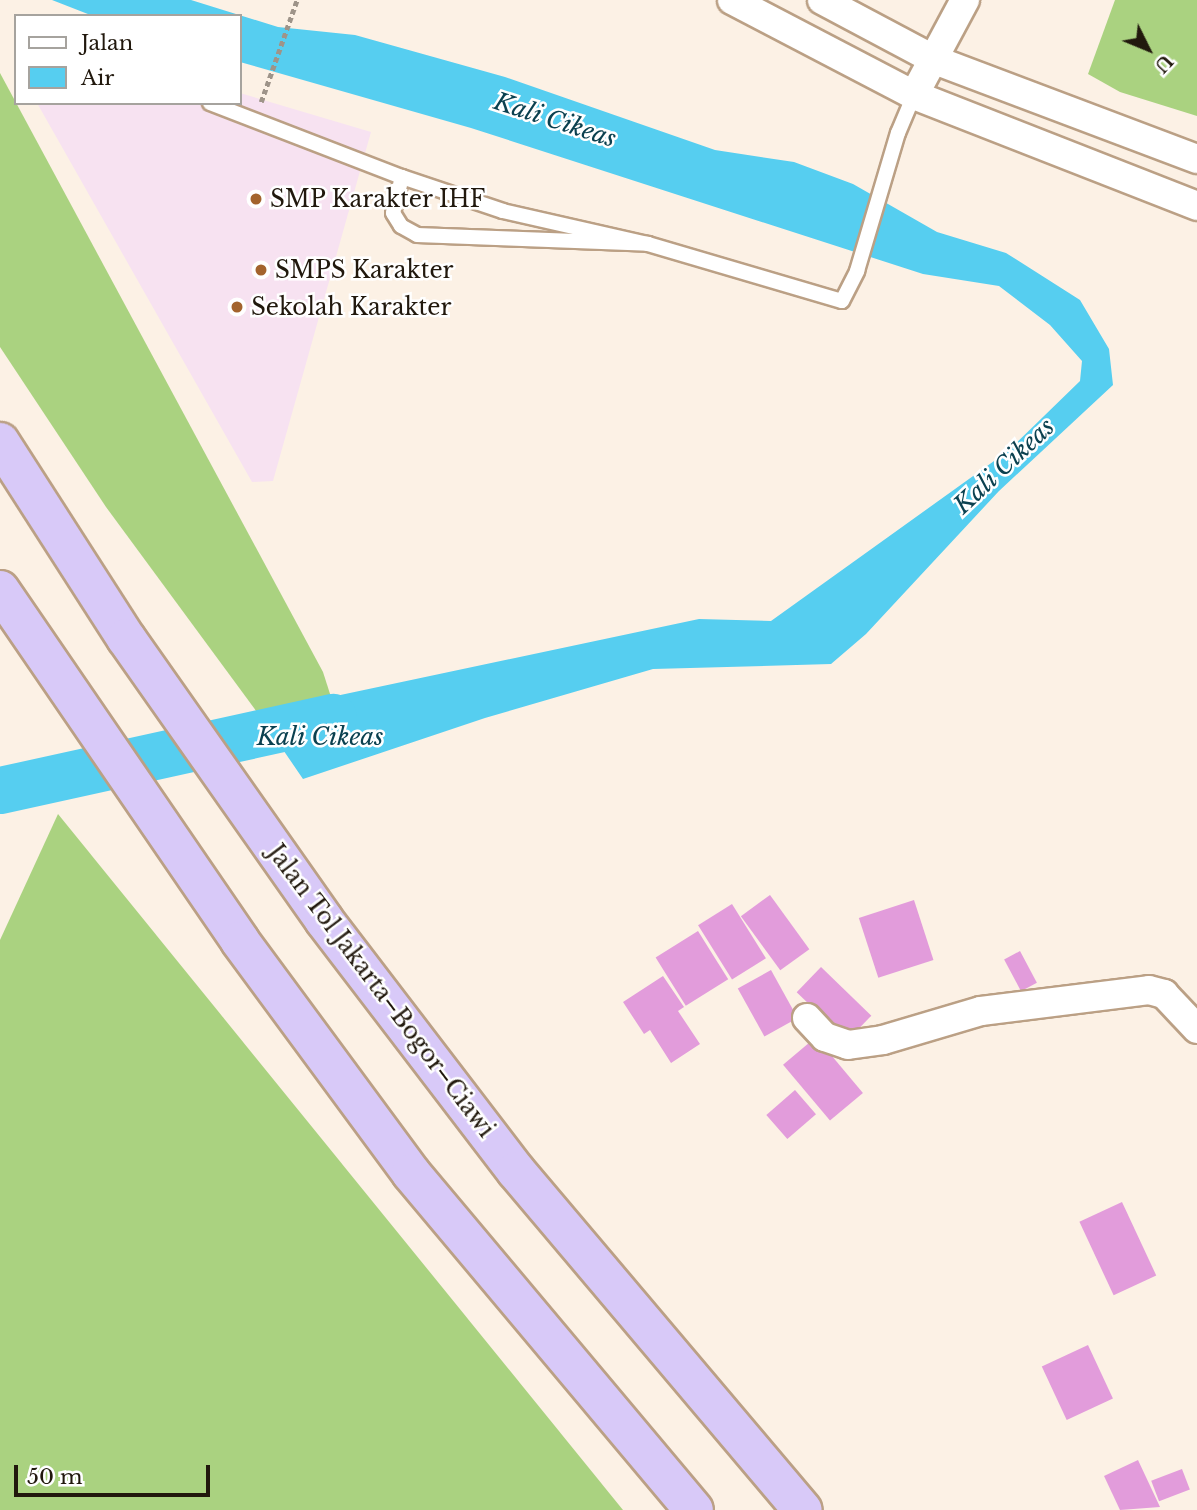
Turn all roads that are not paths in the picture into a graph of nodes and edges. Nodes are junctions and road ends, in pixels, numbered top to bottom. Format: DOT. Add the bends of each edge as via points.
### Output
graph roads {
  1 [pos="732,0"];
  2 [pos="822,0"];
  3 [pos="965,0"];
  4 [pos="770,10"];
  5 [pos="935,60"];
  6 [pos="914,96"];
  7 [pos="215,105"];
  8 [pos="257,113"];
  9 [pos="1197,159"];
  10 [pos="402,177"];
  11 [pos="1197,206"];
  12 [pos="648,244"];
  13 [pos="0,442"];
  14 [pos="0,590"];
  15 [pos="807,1018"];
  16 [pos="1197,1029"];
  17 [pos="694,1510"];
  18 [pos="802,1510"];
  1 -- 4 [label="street"];
  2 -- 5 [label="street"];
  3 -- 5 [label="street"];
  4 -- 6 [label="street"];
  5 -- 6 [label="street"];
  5 -- 9 [label="street"];
  6 -- 11 [label="street"];
  6 -- 12 [label="lane" via="846,298 837,302"];
  7 -- 10 [label="lane"];
  8 -- 10 [label="lane"];
  10 -- 12 [label="lane" via="503,211"];
  10 -- 12 [label="lane" via="393,214 416,235"];
  13 -- 18 [label="highway, Jalan Tol Jakarta–Bogor–Ciawi" via="126,638 324,920 516,1171"];
  14 -- 17 [label="highway" via="240,940 411,1173"];
  15 -- 16 [label="street" via="825,1037 848,1045 883,1040 981,1012 1149,990 1174,1002"];
}
